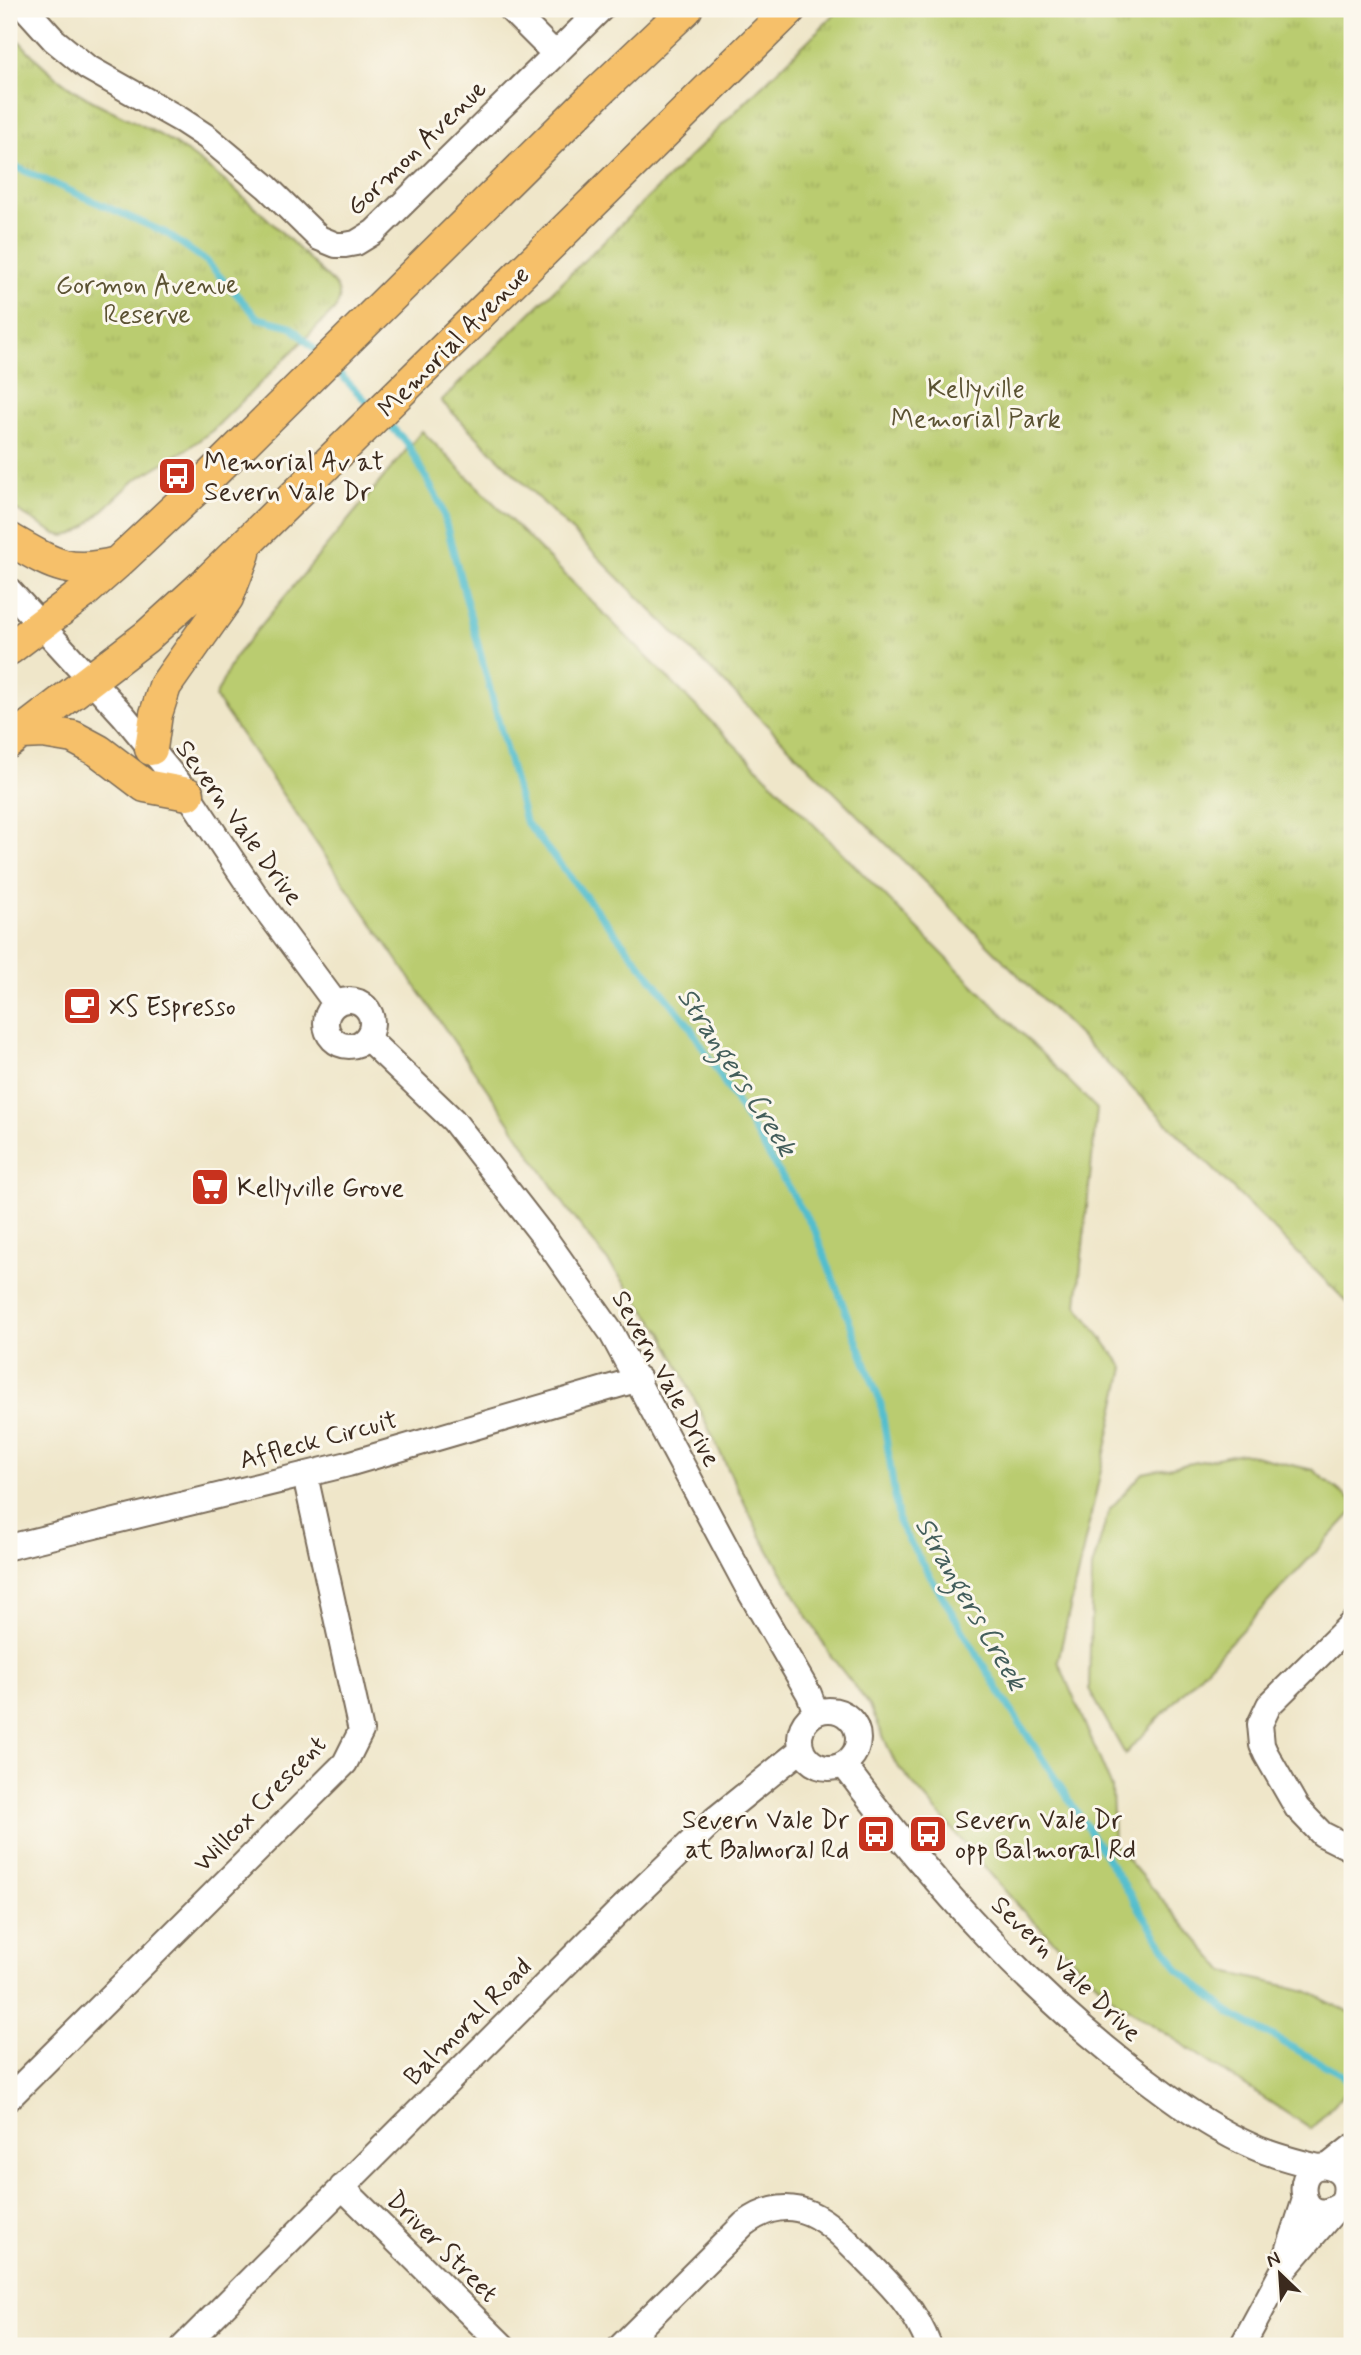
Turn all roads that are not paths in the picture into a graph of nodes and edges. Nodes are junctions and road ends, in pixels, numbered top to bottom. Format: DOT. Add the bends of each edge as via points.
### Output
graph roads {
  1 [pos="26,9"];
  2 [pos="510,9"];
  3 [pos="601,9"];
  4 [pos="686,9"];
  5 [pos="790,9"];
  6 [pos="555,54"];
  7 [pos="9,539"];
  8 [pos="248,542"];
  9 [pos="117,563"];
  10 [pos="9,590"];
  11 [pos="41,624"];
  12 [pos="9,649"];
  13 [pos="91,680"];
  14 [pos="15,738"];
  15 [pos="151,749"];
  16 [pos="188,794"];
  17 [pos="336,1004"];
  18 [pos="367,1038"];
  19 [pos="639,1380"];
  20 [pos="305,1475"];
  21 [pos="9,1547"];
  22 [pos="1352,1623"];
  23 [pos="816,1713"];
  24 [pos="802,1749"];
  25 [pos="843,1764"];
  26 [pos="1352,1850"];
  27 [pos="9,2098"];
  28 [pos="1352,2147"];
  29 [pos="1254,2148"];
  30 [pos="1323,2167"];
  31 [pos="342,2187"];
  32 [pos="1304,2197"];
  33 [pos="1344,2197"];
  34 [pos="1282,2272"];
  35 [pos="184,2346"];
  36 [pos="503,2346"];
  37 [pos="621,2346"];
  38 [pos="929,2346"];
  39 [pos="1241,2346"];
  1 -- 6 [label="street, Gormon Avenue" via="78,61 201,133 267,187 319,238 336,245 356,243 374,232"];
  2 -- 6 [label="street"];
  3 -- 6 [label="street, Gormon Avenue"];
  4 -- 9 [label="main road"];
  5 -- 8 [label="main road, Memorial Avenue"];
  7 -- 9 [label="main road" via="67,568"];
  8 -- 13 [label="main road, Memorial Avenue" via="146,637"];
  8 -- 15 [label="main road" via="227,598 166,686"];
  9 -- 11 [label="main road"];
  10 -- 11 [label="street, Severn Vale Drive"];
  11 -- 12 [label="main road"];
  11 -- 13 [label="street, Severn Vale Drive"];
  13 -- 14 [label="main road, Memorial Avenue"];
  13 -- 15 [label="street, Severn Vale Drive"];
  14 -- 16 [label="main road" via="43,732 74,737 145,786"];
  15 -- 16 [label="street, Severn Vale Drive"];
  16 -- 17 [label="street, Severn Vale Drive"];
  17 -- 18 [label="street" via="350,1000 364,1005 372,1017"];
  17 -- 18 [label="street" via="326,1022 330,1037 348,1047"];
  18 -- 19 [label="street, Severn Vale Drive" via="453,1120 547,1241"];
  19 -- 20 [label="street, Affleck Circuit"];
  19 -- 23 [label="street, Severn Vale Drive"];
  20 -- 21 [label="street, Affleck Circuit"];
  20 -- 27 [label="street, Willcox Crescent" via="361,1731 345,1763"];
  22 -- 26 [label="street" via="1269,1705 1260,1724 1262,1745 1297,1808 1322,1833"];
  23 -- 24 [label="street" via="804,1725"];
  23 -- 25 [label="street" via="839,1712 856,1729 855,1752"];
  24 -- 25 [label="street" via="807,1758 824,1767"];
  24 -- 31 [label="street, Balmoral Road" via="714,1820"];
  25 -- 29 [label="street, Severn Vale Drive" via="970,1918 1073,2019 1176,2102"];
  28 -- 30 [label="street"];
  29 -- 30 [label="street, Severn Vale Drive"];
  29 -- 32 [label="street, Severn Vale Drive" via="1294,2182"];
  30 -- 32 [label="street" via="1313,2170 1304,2181"];
  30 -- 33 [label="street" via="1334,2169 1344,2179"];
  31 -- 35 [label="street, Balmoral Road"];
  31 -- 36 [label="street, Driver Street"];
  32 -- 33 [label="street" via="1314,2208 1326,2211"];
  32 -- 34 [label="street"];
  33 -- 34 [label="street"];
  34 -- 39 [label="street"];
  37 -- 38 [label="street" via="744,2224 756,2215 783,2208 807,2211 833,2226 901,2295"];
}
